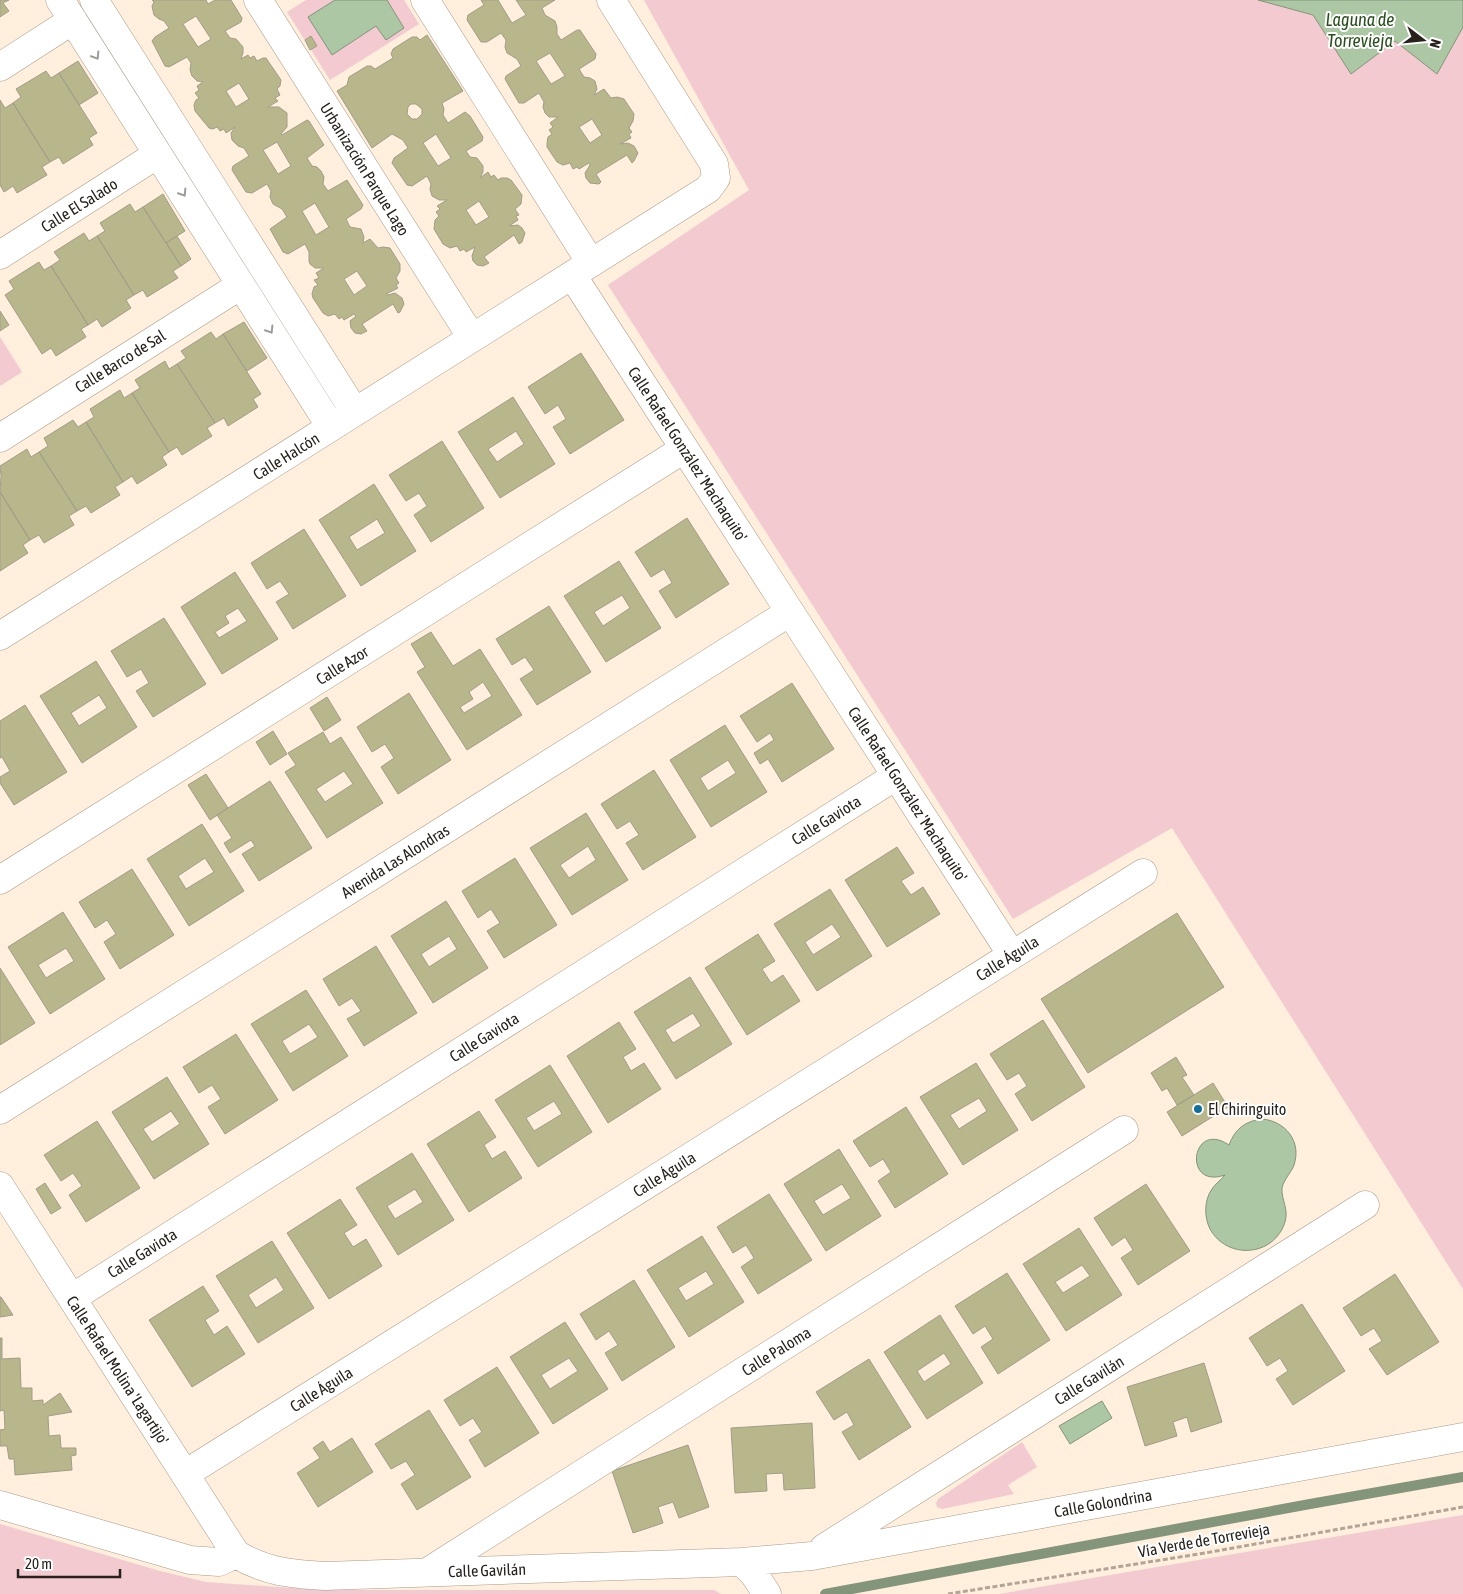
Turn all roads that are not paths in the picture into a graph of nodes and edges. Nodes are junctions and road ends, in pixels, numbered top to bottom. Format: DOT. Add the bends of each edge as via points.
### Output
graph roads {
  1 [pos="94,0"];
  2 [pos="258,0"];
  3 [pos="425,0"];
  4 [pos="611,0"];
  5 [pos="67,10"];
  6 [pos="0,66"];
  7 [pos="158,154"];
  8 [pos="0,255"];
  9 [pos="581,269"];
  10 [pos="241,285"];
  11 [pos="472,338"];
  12 [pos="355,412"];
  13 [pos="331,427"];
  14 [pos="0,438"];
  15 [pos="684,449"];
  16 [pos="790,612"];
  17 [pos="0,636"];
  18 [pos="896,776"];
  19 [pos="1143,873"];
  20 [pos="0,880"];
  21 [pos="1012,955"];
  22 [pos="0,1110"];
  23 [pos="1124,1130"];
  24 [pos="0,1186"];
  25 [pos="1365,1205"];
  26 [pos="72,1298"];
  27 [pos="1463,1437"];
  28 [pos="185,1474"];
  29 [pos="0,1505"];
  30 [pos="236,1554"];
  31 [pos="812,1556"];
  32 [pos="742,1562"];
  33 [pos="428,1572"];
  34 [pos="767,1594"];
  1 -- 12 [label="street"];
  2 -- 11 [label="street, Urbanización Parque Lago"];
  3 -- 9 [label="street"];
  4 -- 9 [label="street" via="714,164 717,175 708,189"];
  5 -- 6 [label="street"];
  5 -- 7 [label="street, one-way"];
  7 -- 8 [label="street, Calle El Salado"];
  7 -- 10 [label="street, one-way"];
  9 -- 11 [label="street, Calle Halcón"];
  9 -- 15 [label="street, Calle Rafael González 'Machaquito'"];
  10 -- 13 [label="street, one-way"];
  10 -- 14 [label="street, Calle Barco de Sal"];
  11 -- 12 [label="street, Calle Halcón"];
  12 -- 13 [label="street, Calle Halcón"];
  13 -- 17 [label="street, Calle Halcón"];
  15 -- 16 [label="street, Calle Rafael González 'Machaquito'"];
  15 -- 20 [label="street, Calle Azor"];
  16 -- 18 [label="street, Calle Rafael González 'Machaquito'"];
  16 -- 22 [label="street, Avenida Las Alondras"];
  18 -- 21 [label="street, Calle Rafael González 'Machaquito'"];
  18 -- 26 [label="street, Calle Gaviota"];
  19 -- 21 [label="street, Calle Águila"];
  21 -- 28 [label="street, Calle Águila"];
  23 -- 33 [label="street, Calle Paloma"];
  24 -- 26 [label="street, Calle Rafael Molina 'Lagartijo'"];
  25 -- 31 [label="street, Calle Gavilán"];
  26 -- 28 [label="street, Calle Rafael Molina 'Lagartijo'"];
  27 -- 31 [label="street, Calle Golondrina"];
  28 -- 30 [label="street, Calle Rafael Molina 'Lagartijo'"];
  29 -- 30 [label="street" via="190,1560 219,1562"];
  30 -- 33 [label="street, Calle Gavilán" via="252,1564 301,1574"];
  31 -- 32 [label="street, Calle Golondrina"];
  32 -- 33 [label="street, Calle Gavilán"];
  32 -- 34 [label="street"];
}
